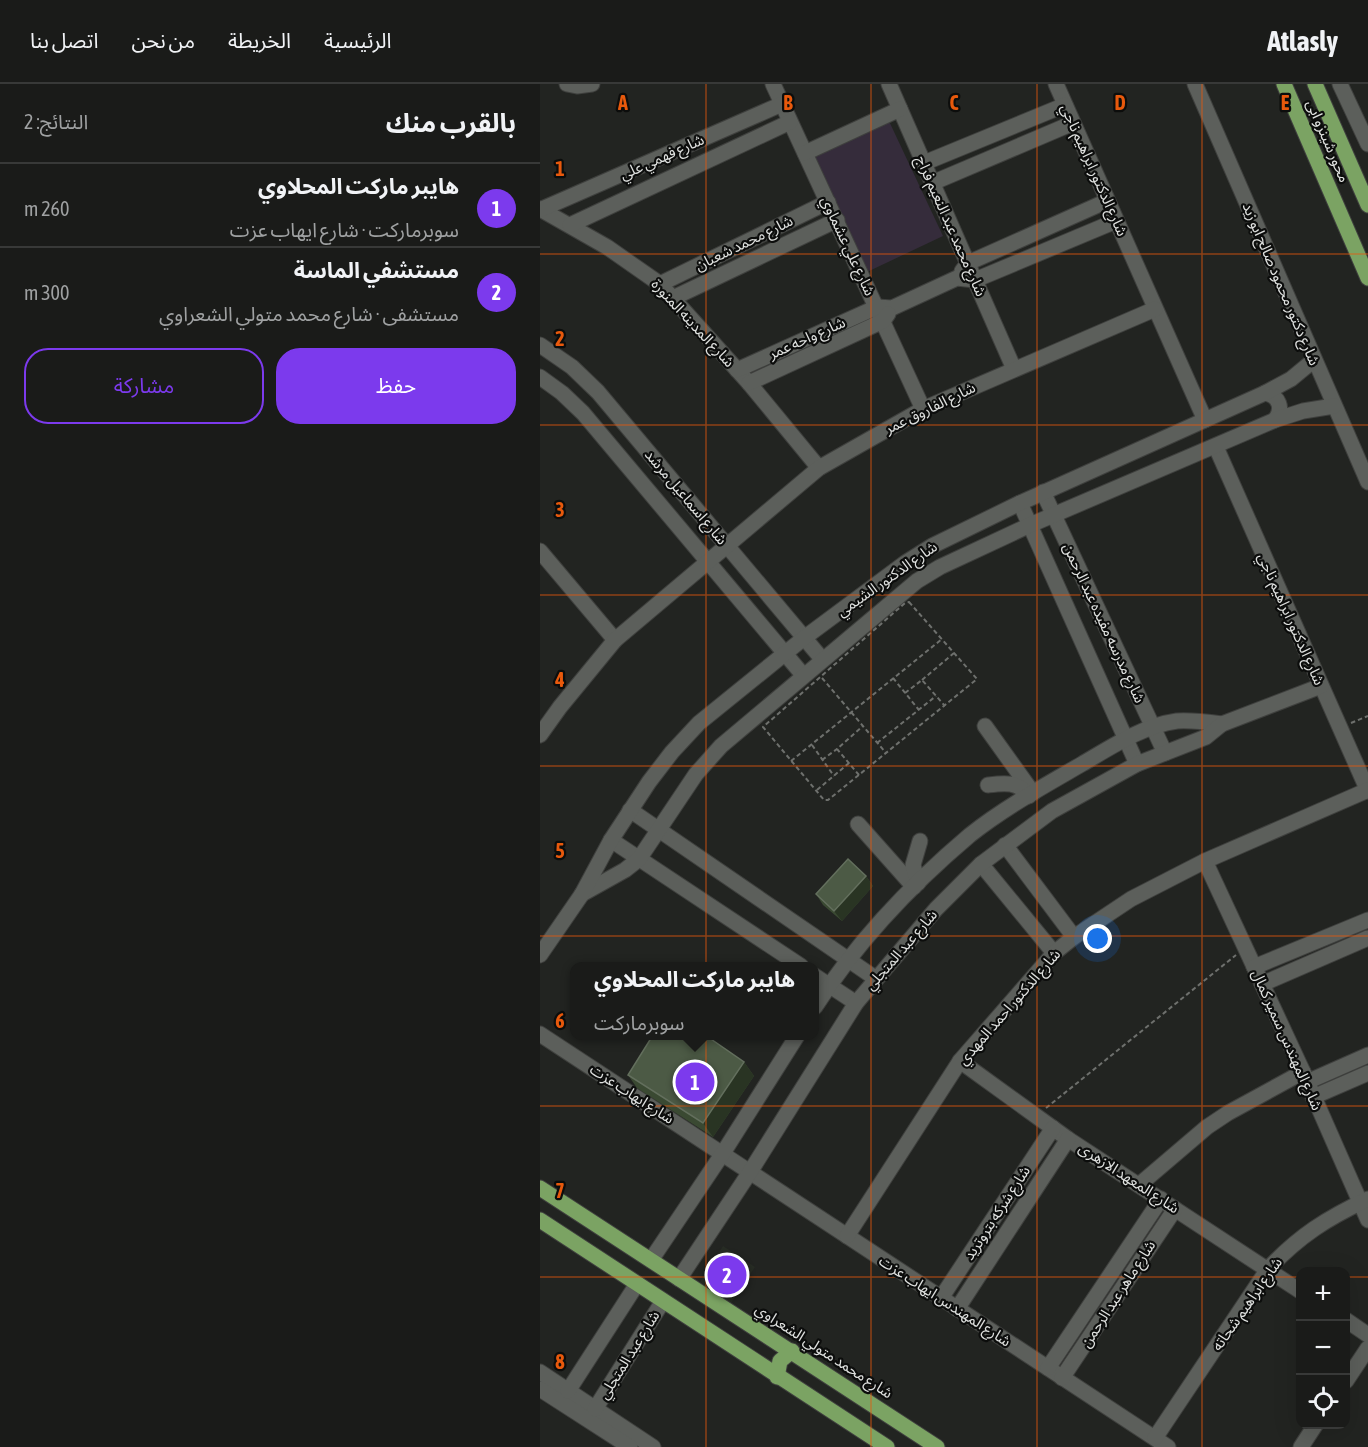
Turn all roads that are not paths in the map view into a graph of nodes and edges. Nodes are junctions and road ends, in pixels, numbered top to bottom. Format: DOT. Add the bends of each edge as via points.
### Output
graph roads {
  1 [pos="567,84"];
  2 [pos="589,84"];
  3 [pos="773,84"];
  4 [pos="889,84"];
  5 [pos="1056,84"];
  6 [pos="1195,84"];
  7 [pos="1284,84"];
  8 [pos="1315,84"];
  9 [pos="1340,84"];
  10 [pos="782,104"];
  11 [pos="1065,105"];
  12 [pos="900,109"];
  13 [pos="790,122"];
  14 [pos="1073,123"];
  15 [pos="1366,134"];
  16 [pos="805,153"];
  17 [pos="924,163"];
  18 [pos="932,183"];
  19 [pos="1107,201"];
  20 [pos="828,202"];
  21 [pos="1368,205"];
  22 [pos="541,209"];
  23 [pos="837,220"];
  24 [pos="1116,221"];
  25 [pos="570,225"];
  26 [pos="968,263"];
  27 [pos="957,278"];
  28 [pos="1368,278"];
  29 [pos="975,280"];
  30 [pos="660,285"];
  31 [pos="673,298"];
  32 [pos="1155,309"];
  33 [pos="884,312"];
  34 [pos="540,345"];
  35 [pos="1314,360"];
  36 [pos="1014,369"];
  37 [pos="737,370"];
  38 [pos="540,377"];
  39 [pos="749,383"];
  40 [pos="1264,393"];
  41 [pos="1334,406"];
  42 [pos="923,409"];
  43 [pos="1205,420"];
  44 [pos="1275,420"];
  45 [pos="1216,447"];
  46 [pos="819,468"];
  47 [pos="1368,483"];
  48 [pos="1044,492"];
  49 [pos="1020,503"];
  50 [pos="1054,514"];
  51 [pos="1030,525"];
  52 [pos="726,545"];
  53 [pos="540,550"];
  54 [pos="708,561"];
  55 [pos="804,638"];
  56 [pos="615,640"];
  57 [pos="786,654"];
  58 [pos="822,659"];
  59 [pos="803,675"];
  60 [pos="1321,686"];
  61 [pos="1222,724"];
  62 [pos="985,726"];
  63 [pos="1153,728"];
  64 [pos="540,735"];
  65 [pos="1125,738"];
  66 [pos="1165,753"];
  67 [pos="1137,764"];
  68 [pos="988,785"];
  69 [pos="1368,790"];
  70 [pos="1031,794"];
  71 [pos="630,810"];
  72 [pos="858,824"];
  73 [pos="658,829"];
  74 [pos="611,840"];
  75 [pos="920,842"];
  76 [pos="1005,846"];
  77 [pos="639,859"];
  78 [pos="1205,861"];
  79 [pos="981,864"];
  80 [pos="916,885"];
  81 [pos="582,894"];
  82 [pos="1368,920"];
  83 [pos="1074,937"];
  84 [pos="1368,938"];
  85 [pos="1054,953"];
  86 [pos="540,955"];
  87 [pos="848,959"];
  88 [pos="795,962"];
  89 [pos="1254,967"];
  90 [pos="875,978"];
  91 [pos="819,979"];
  92 [pos="1262,984"];
  93 [pos="829,985"];
  94 [pos="819,1001"];
  95 [pos="856,1003"];
  96 [pos="540,1034"];
  97 [pos="794,1040"];
  98 [pos="1368,1055"];
  99 [pos="960,1061"];
  100 [pos="1368,1073"];
  101 [pos="1305,1077"];
  102 [pos="1313,1097"];
  103 [pos="1053,1128"];
  104 [pos="1068,1138"];
  105 [pos="723,1153"];
  106 [pos="750,1172"];
  107 [pos="1139,1185"];
  108 [pos="540,1188"];
  109 [pos="1161,1199"];
  110 [pos="1364,1201"];
  111 [pos="1175,1209"];
  112 [pos="540,1220"];
  113 [pos="1368,1220"];
  114 [pos="847,1236"];
  115 [pos="651,1260"];
  116 [pos="1268,1269"];
  117 [pos="678,1279"];
  118 [pos="637,1284"];
  119 [pos="1296,1288"];
  120 [pos="941,1298"];
  121 [pos="663,1301"];
  122 [pos="957,1309"];
  123 [pos="1347,1321"];
  124 [pos="765,1334"];
  125 [pos="1368,1335"];
  126 [pos="1368,1348"];
  127 [pos="792,1351"];
  128 [pos="751,1358"];
  129 [pos="1048,1368"];
  130 [pos="540,1372"];
  131 [pos="1350,1375"];
  132 [pos="777,1377"];
  133 [pos="1062,1378"];
  134 [pos="540,1389"];
  135 [pos="568,1391"];
  136 [pos="595,1409"];
  137 [pos="1313,1429"];
  138 [pos="1155,1438"];
  139 [pos="621,1445"];
  140 [pos="652,1447"];
  141 [pos="887,1447"];
  142 [pos="937,1447"];
  143 [pos="1168,1447"];
  144 [pos="1301,1447"];
  1 -- 2 [label="street"];
  3 -- 10 [label="street, شارع علي عشماوي"];
  4 -- 12 [label="street, شارع محمد عبد النعيم فراج"];
  5 -- 11 [label="street, شارع الدكتور ابراهيم ناجي"];
  6 -- 35 [label="street, شارع دكتور محمود صالح ابو زيد"];
  7 -- 28 [label="main road, محور شينزو ابى"];
  8 -- 21 [label="main road, محور شينزو ابى"];
  9 -- 15 [label="street"];
  10 -- 13 [label="street, شارع علي عشماوي"];
  10 -- 22 [label="street, شارع فهمي علي"];
  11 -- 14 [label="street, شارع الدكتور ابراهيم ناجي"];
  11 -- 17 [label="street"];
  12 -- 16 [label="street"];
  12 -- 17 [label="street, شارع محمد عبد النعيم فراج"];
  13 -- 16 [label="street, شارع علي عشماوي"];
  13 -- 25 [label="street, شارع فهمي علي"];
  14 -- 18 [label="street"];
  14 -- 19 [label="street, شارع الدكتور ابراهيم ناجي"];
  16 -- 20 [label="street, شارع علي عشماوي"];
  17 -- 18 [label="street, شارع محمد عبد النعيم فراج"];
  18 -- 26 [label="street, شارع محمد عبد النعيم فراج"];
  19 -- 24 [label="street, شارع الدكتور ابراهيم ناجي"];
  19 -- 26 [label="street"];
  20 -- 23 [label="street, شارع علي عشماوي"];
  20 -- 30 [label="street, شارع محمد شعبان"];
  22 -- 25 [label="street, شارع المدينه المنورة"];
  23 -- 31 [label="street, شارع محمد شعبان"];
  23 -- 33 [label="street, شارع علي عشماوي"];
  24 -- 29 [label="street"];
  24 -- 32 [label="street, شارع الدكتور ابراهيم ناجي"];
  25 -- 30 [label="street, شارع المدينه المنورة"];
  26 -- 27 [label="street"];
  26 -- 29 [label="street, شارع محمد عبد النعيم فراج"];
  27 -- 29 [label="street"];
  27 -- 33 [label="street"];
  29 -- 36 [label="street, شارع محمد عبد النعيم فراج"];
  30 -- 31 [label="street, شارع المدينه المنورة"];
  31 -- 37 [label="street, شارع المدينه المنورة"];
  32 -- 36 [label="street, شارع الفاروق عمر"];
  32 -- 43 [label="street, شارع الدكتور ابراهيم ناجي"];
  33 -- 37 [label="street, شارع واحه عمر"];
  33 -- 39 [label="street, شارع واحه عمر"];
  33 -- 42 [label="street, شارع علي عشماوي"];
  34 -- 52 [label="street, شارع اسماعيل مرشد" via="572,367 598,392"];
  35 -- 40 [label="street, شارع الدكتور الشيمي" via="1291,379"];
  35 -- 41 [label="street, شارع دكتور محمود صالح ابو زيد"];
  36 -- 42 [label="street, شارع الفاروق عمر"];
  37 -- 39 [label="street, شارع المدينه المنورة"];
  38 -- 54 [label="street, شارع اسماعيل مرشد" via="583,413"];
  39 -- 46 [label="street, شارع المدينه المنورة"];
  40 -- 43 [label="street, شارع الدكتور الشيمي"];
  40 -- 44 [label="street" via="1278,401"];
  41 -- 44 [label="street, شارع الدكتور الشيمي"];
  41 -- 47 [label="street, شارع دكتور محمود صالح ابو زيد"];
  42 -- 46 [label="street, شارع الفاروق عمر"];
  43 -- 48 [label="street, شارع الدكتور الشيمي"];
  44 -- 45 [label="street, شارع الدكتور الشيمي"];
  45 -- 50 [label="street, شارع الدكتور الشيمي"];
  45 -- 60 [label="street, شارع الدكتور ابراهيم ناجي"];
  46 -- 52 [label="street, شارع الفاروق عمر"];
  48 -- 49 [label="street, شارع الدكتور الشيمي"];
  48 -- 50 [label="street, شارع مدرسه مفيده عبد الرحمن"];
  49 -- 51 [label="street, شارع مدرسه مفيده عبد الرحمن"];
  49 -- 55 [label="street, شارع الدكتور الشيمي" via="918,554"];
  50 -- 51 [label="street, شارع الدكتور الشيمي"];
  50 -- 63 [label="street, شارع مدرسه مفيده عبد الرحمن"];
  51 -- 58 [label="street, شارع الدكتور الشيمي" via="917,581"];
  51 -- 65 [label="street, شارع مدرسه مفيده عبد الرحمن"];
  52 -- 54 [label="street, شارع الفاروق عمر"];
  52 -- 55 [label="street, شارع اسماعيل مرشد"];
  53 -- 56 [label="street"];
  54 -- 56 [label="street, شارع الفاروق عمر"];
  54 -- 57 [label="street, شارع اسماعيل مرشد"];
  55 -- 57 [label="street, شارع الدكتور الشيمي"];
  55 -- 58 [label="street, شارع اسماعيل مرشد"];
  56 -- 64 [label="street, شارع الفاروق عمر"];
  57 -- 59 [label="street, شارع اسماعيل مرشد"];
  57 -- 71 [label="street, شارع الدكتور الشيمي" via="699,723 672,752"];
  58 -- 59 [label="street, شارع الدكتور الشيمي"];
  59 -- 73 [label="street, شارع الدكتور الشيمي" via="721,746"];
  60 -- 61 [label="street, شارع عبد المتجلي"];
  60 -- 69 [label="street, شارع الدكتور ابراهيم ناجي"];
  61 -- 63 [label="street, شارع عبد المتجلي" via="1176,721"];
  61 -- 66 [label="street, شارع عبد المتجلي" via="1206,737"];
  62 -- 70 [label="street"];
  63 -- 65 [label="street, شارع عبد المتجلي"];
  63 -- 66 [label="street, شارع مدرسه مفيده عبد الرحمن"];
  65 -- 67 [label="street, شارع مدرسه مفيده عبد الرحمن"];
  65 -- 70 [label="street, شارع عبد المتجلي"];
  66 -- 67 [label="street, شارع عبد المتجلي"];
  67 -- 76 [label="street, شارع عبد المتجلي" via="1052,811"];
  68 -- 70 [label="street" via="1015,784"];
  69 -- 78 [label="street, شارع الدكتور احمد المهدي"];
  70 -- 80 [label="street, شارع عبد المتجلي" via="971,835"];
  71 -- 73 [label="street"];
  71 -- 74 [label="street, شارع الدكتور الشيمي"];
  72 -- 80 [label="street"];
  73 -- 77 [label="street, شارع الدكتور الشيمي"];
  73 -- 87 [label="street"];
  74 -- 77 [label="street"];
  74 -- 81 [label="street, شارع الدكتور الشيمي"];
  75 -- 80 [label="street" via="913,865"];
  76 -- 79 [label="street, شارع عبد المتجلي"];
  76 -- 83 [label="street"];
  77 -- 81 [label="street, شارع الدكتور الشيمي"];
  77 -- 88 [label="street"];
  78 -- 83 [label="street, شارع الدكتور احمد المهدي" via="1131,899"];
  78 -- 89 [label="street, شارع المهندس سمير كمال"];
  79 -- 85 [label="street"];
  79 -- 90 [label="street, شارع عبد المتجلي"];
  80 -- 87 [label="street, شارع عبد المتجلي"];
  81 -- 86 [label="street, شارع الدكتور الشيمي"];
  82 -- 89 [label="street"];
  83 -- 85 [label="street, شارع الدكتور احمد المهدي"];
  84 -- 92 [label="street"];
  85 -- 99 [label="street, شارع الدكتور احمد المهدي"];
  87 -- 90 [label="street"];
  87 -- 93 [label="street, شارع عبد المتجلي"];
  89 -- 92 [label="street, شارع المهندس سمير كمال"];
  90 -- 95 [label="street, شارع عبد المتجلي"];
  91 -- 93 [label="street"];
  92 -- 101 [label="street, شارع المهندس سمير كمال"];
  93 -- 94 [label="street, شارع عبد المتجلي"];
  93 -- 95 [label="street"];
  95 -- 106 [label="street, شارع عبد المتجلي"];
  96 -- 105 [label="street, شارع ايهاب عزت"];
  97 -- 105 [label="street"];
  98 -- 101 [label="street"];
  99 -- 103 [label="street, شارع المعهد الازهرى"];
  99 -- 114 [label="street, شارع الدكتور احمد المهدي"];
  100 -- 102 [label="street"];
  101 -- 102 [label="street, شارع المهندس سمير كمال"];
  101 -- 107 [label="street" via="1221,1118"];
  102 -- 110 [label="street, شارع المهندس سمير كمال"];
  103 -- 104 [label="street, شارع المعهد الازهرى"];
  103 -- 120 [label="street, شارع شركه بتروتريد"];
  104 -- 107 [label="street, شارع المعهد الازهرى"];
  104 -- 122 [label="street, شارع شركه بتروتريد"];
  105 -- 106 [label="street, شارع المهندس ايهاب عزت"];
  105 -- 115 [label="street"];
  106 -- 114 [label="street, شارع المهندس ايهاب عزت"];
  106 -- 117 [label="street, شارع عبد المتجلي"];
  107 -- 109 [label="street, شارع المعهد الازهرى"];
  108 -- 115 [label="main road, شارع محمد متولي الشعراوي"];
  109 -- 111 [label="street, شارع المعهد الازهرى"];
  109 -- 129 [label="street, شارع ماهر عبد الرحمن"];
  110 -- 113 [label="street, شارع المهندس سمير كمال"];
  110 -- 116 [label="street, شارع ابراهيم شحاته" via="1310,1230"];
  111 -- 116 [label="street, شارع المعهد الازهرى"];
  111 -- 133 [label="street, شارع ماهر عبد الرحمن"];
  112 -- 118 [label="main road"];
  114 -- 120 [label="street, شارع المهندس ايهاب عزت"];
  115 -- 117 [label="main road, شارع محمد متولي الشعراوي"];
  116 -- 119 [label="street, شارع المعهد الازهرى"];
  116 -- 138 [label="street, شارع ابراهيم شحاته"];
  117 -- 124 [label="main road, شارع محمد متولي الشعراوي"];
  118 -- 121 [label="main road"];
  118 -- 135 [label="street, شارع عبد المتجلي"];
  120 -- 122 [label="street, شارع المهندس ايهاب عزت"];
  121 -- 128 [label="main road"];
  121 -- 136 [label="street, شارع عبد المتجلي"];
  122 -- 129 [label="street, شارع المهندس ايهاب عزت"];
  123 -- 125 [label="street"];
  124 -- 127 [label="main road, شارع محمد متولي الشعراوي"];
  124 -- 128 [label="main road" via="765,1347"];
  126 -- 131 [label="street"];
  127 -- 132 [label="main road" via="780,1361"];
  127 -- 142 [label="main road, شارع محمد متولي الشعراوي"];
  128 -- 132 [label="main road"];
  129 -- 133 [label="street, شارع المهندس ايهاب عزت"];
  130 -- 135 [label="street"];
  132 -- 141 [label="main road"];
  133 -- 138 [label="street, شارع المهندس ايهاب عزت"];
  134 -- 139 [label="street"];
  135 -- 136 [label="street"];
  136 -- 140 [label="street"];
  137 -- 144 [label="street"];
  138 -- 143 [label="street, شارع المهندس ايهاب عزت"];
}
